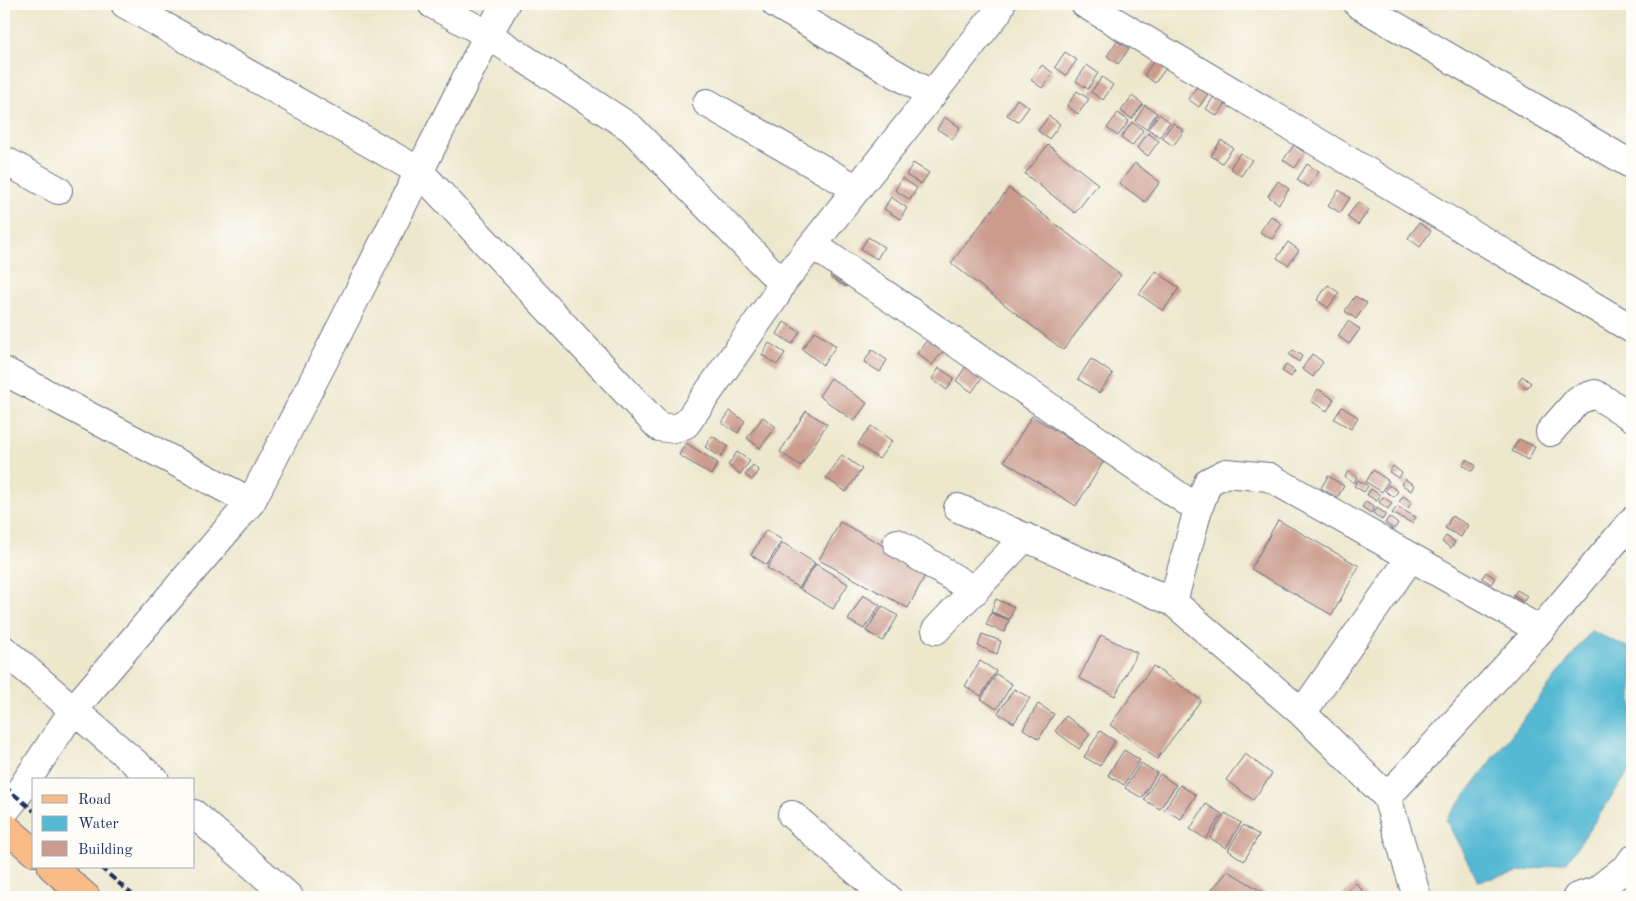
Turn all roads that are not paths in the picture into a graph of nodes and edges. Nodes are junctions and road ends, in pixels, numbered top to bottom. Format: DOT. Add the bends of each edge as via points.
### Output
graph roads {
  1 [pos="125,4"];
  2 [pos="432,4"];
  3 [pos="505,4"];
  4 [pos="776,4"];
  5 [pos="1001,4"];
  6 [pos="1085,4"];
  7 [pos="1358,4"];
  8 [pos="488,35"];
  9 [pos="932,95"];
  10 [pos="707,103"];
  11 [pos="4,160"];
  12 [pos="1632,165"];
  13 [pos="419,171"];
  14 [pos="858,189"];
  15 [pos="58,190"];
  16 [pos="813,245"];
  17 [pos="782,284"];
  18 [pos="1632,329"];
  19 [pos="4,371"];
  20 [pos="1632,417"];
  21 [pos="1550,432"];
  22 [pos="251,502"];
  23 [pos="958,508"];
  24 [pos="1198,509"];
  25 [pos="1632,521"];
  26 [pos="1025,537"];
  27 [pos="897,543"];
  28 [pos="1411,557"];
  29 [pos="975,591"];
  30 [pos="1173,602"];
  31 [pos="936,630"];
  32 [pos="1540,630"];
  33 [pos="4,650"];
  34 [pos="74,709"];
  35 [pos="1302,713"];
  36 [pos="153,778"];
  37 [pos="1387,797"];
  38 [pos="4,812"];
  39 [pos="195,815"];
  40 [pos="792,815"];
  41 [pos="4,826"];
  42 [pos="32,850"];
  43 [pos="1632,860"];
  44 [pos="53,868"];
  45 [pos="86,897"];
  46 [pos="289,897"];
  47 [pos="887,897"];
  48 [pos="1417,897"];
  49 [pos="1577,897"];
  1 -- 13 [label="street"];
  2 -- 8 [label="street"];
  3 -- 8 [label="street"];
  4 -- 9 [label="street"];
  5 -- 9 [label="street"];
  6 -- 18 [label="street"];
  7 -- 12 [label="street"];
  8 -- 13 [label="street"];
  8 -- 17 [label="street" via="631,128"];
  9 -- 14 [label="street"];
  10 -- 14 [label="street"];
  11 -- 15 [label="street"];
  13 -- 17 [label="street" via="659,427 674,429 686,424"];
  13 -- 22 [label="street"];
  14 -- 16 [label="street"];
  16 -- 17 [label="street"];
  16 -- 24 [label="street"];
  19 -- 22 [label="street"];
  20 -- 21 [label="street" via="1595,394 1578,400"];
  22 -- 34 [label="street"];
  23 -- 26 [label="street"];
  24 -- 28 [label="street" via="1208,482 1226,473 1269,477"];
  24 -- 30 [label="street"];
  25 -- 32 [label="street"];
  26 -- 29 [label="street"];
  26 -- 30 [label="street"];
  27 -- 29 [label="street"];
  28 -- 32 [label="street"];
  28 -- 35 [label="street"];
  29 -- 31 [label="street"];
  30 -- 35 [label="street"];
  32 -- 37 [label="street"];
  33 -- 34 [label="street"];
  34 -- 36 [label="street"];
  34 -- 38 [label="street"];
  35 -- 37 [label="street"];
  37 -- 48 [label="street"];
  39 -- 46 [label="street"];
  40 -- 47 [label="street"];
  41 -- 42 [label="main road"];
  43 -- 49 [label="street" via="1596,891"];
  44 -- 45 [label="main road"];
}
